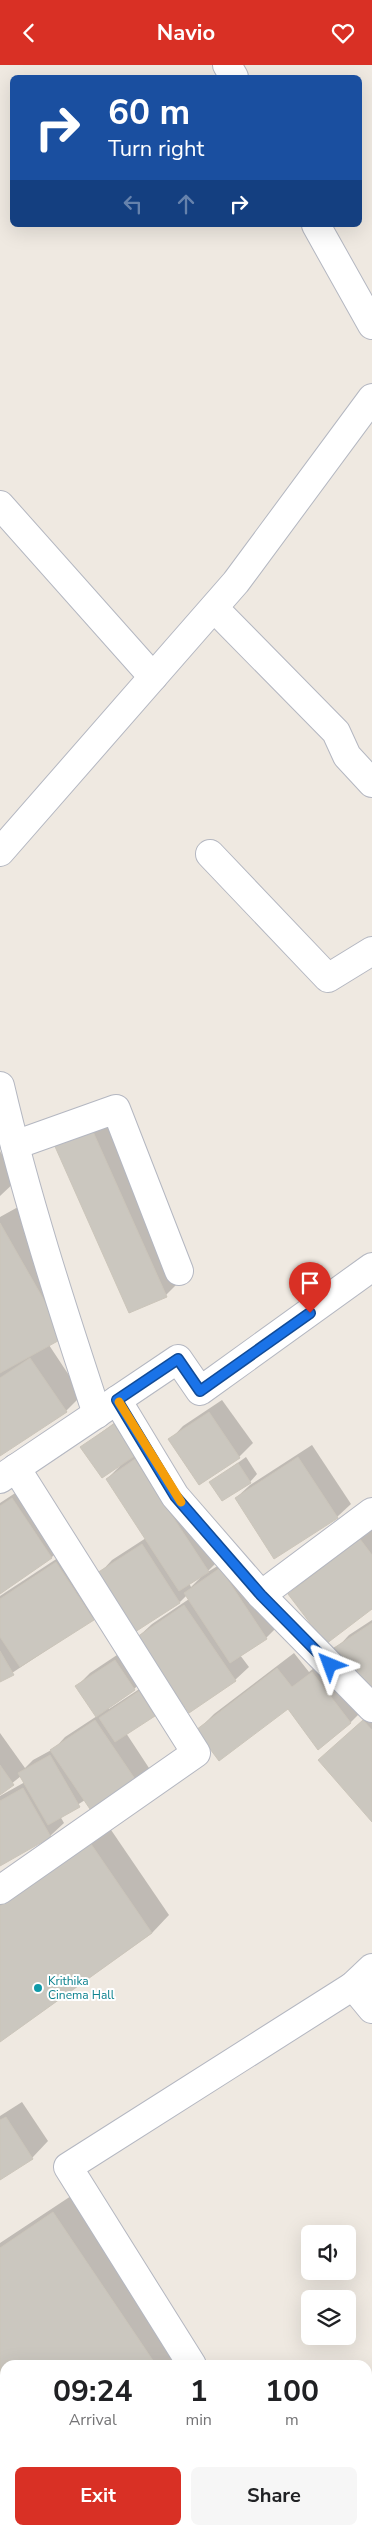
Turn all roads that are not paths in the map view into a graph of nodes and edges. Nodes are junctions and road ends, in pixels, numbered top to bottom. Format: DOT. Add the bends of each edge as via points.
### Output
graph roads {
  1 [pos="317,227"];
  2 [pos="372,325"];
  3 [pos="372,398"];
  4 [pos="0,505"];
  5 [pos="214,608"];
  6 [pos="153,677"];
  7 [pos="372,783"];
  8 [pos="0,852"];
  9 [pos="210,854"];
  10 [pos="372,951"];
  11 [pos="0,1086"];
  12 [pos="15,1145"];
  13 [pos="372,1267"];
  14 [pos="179,1271"];
  15 [pos="107,1407"];
  16 [pos="8,1474"];
  17 [pos="372,1512"];
  18 [pos="261,1595"];
  19 [pos="372,1708"];
  20 [pos="0,1890"];
  21 [pos="362,1977"];
  22 [pos="372,2009"];
  23 [pos="189,2360"];
  1 -- 2 [label="street"];
  3 -- 5 [label="street"];
  4 -- 6 [label="street"];
  5 -- 6 [label="street"];
  5 -- 7 [label="street" via="336,732 347,756"];
  6 -- 8 [label="street"];
  9 -- 10 [label="street" via="328,979"];
  11 -- 12 [label="street"];
  12 -- 14 [label="street" via="116,1109"];
  12 -- 15 [label="street" via="64,1313"];
  13 -- 15 [label="street" via="200,1391 178,1359"];
  15 -- 16 [label="street"];
  15 -- 18 [label="street" via="175,1496"];
  16 -- 20 [label="street" via="196,1753"];
  17 -- 18 [label="street"];
  18 -- 19 [label="street"];
  21 -- 22 [label="street"];
  21 -- 23 [label="street" via="68,2167"];
}
